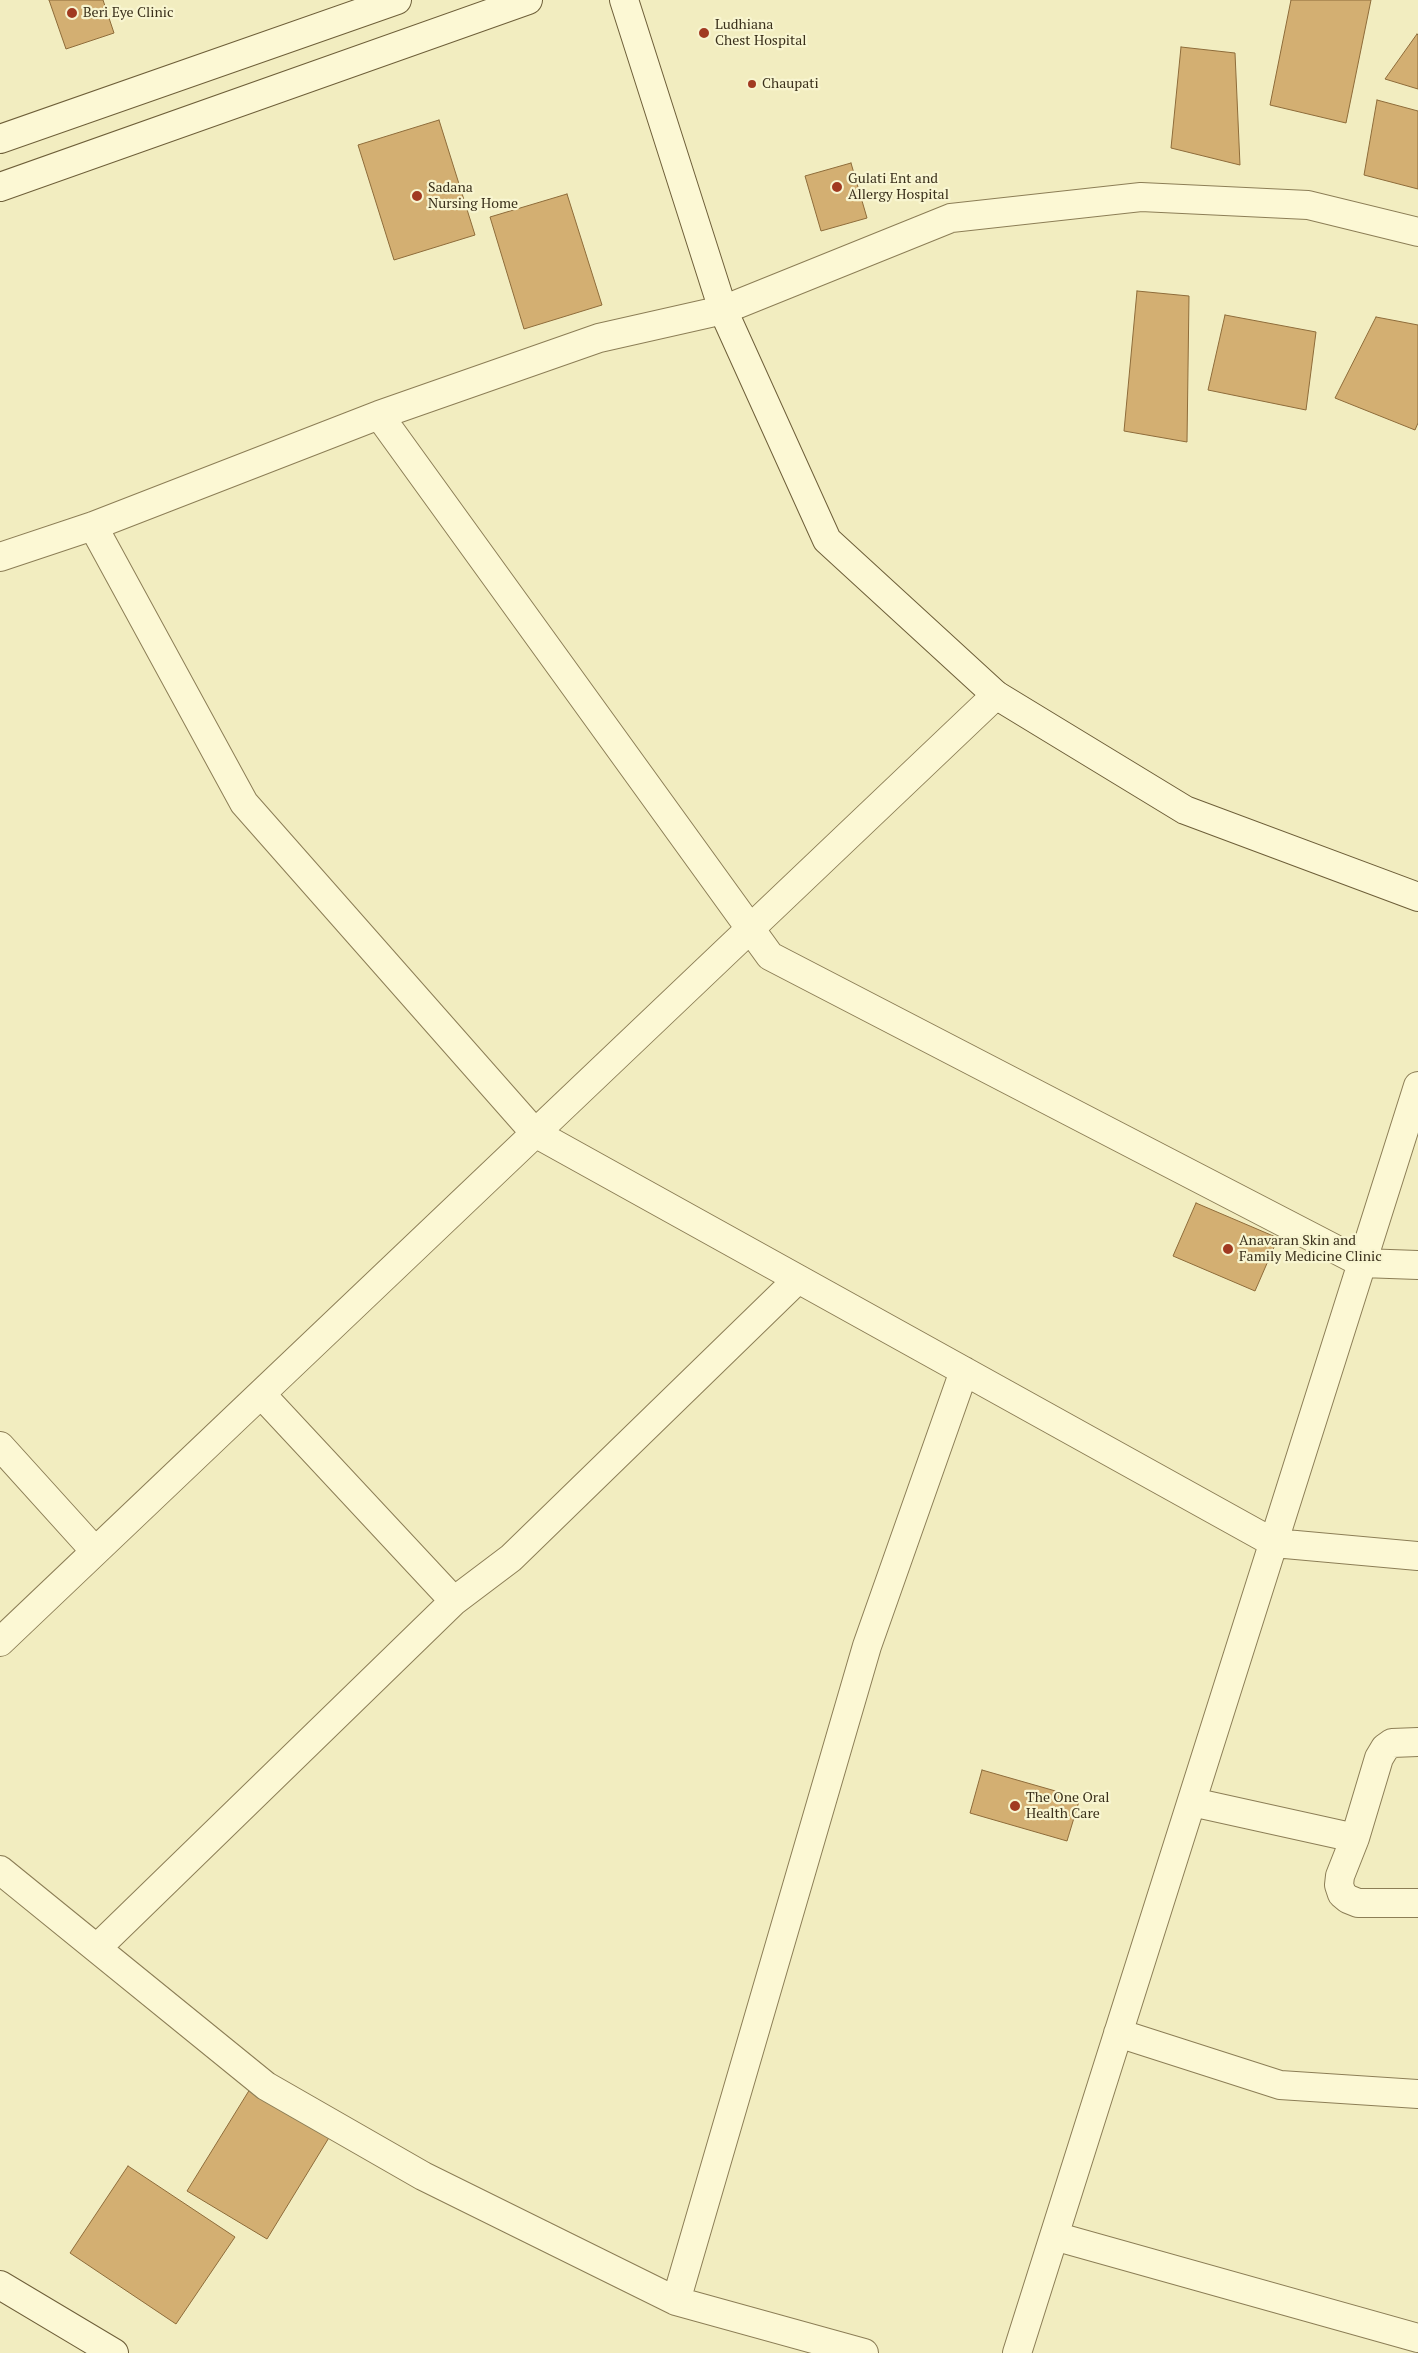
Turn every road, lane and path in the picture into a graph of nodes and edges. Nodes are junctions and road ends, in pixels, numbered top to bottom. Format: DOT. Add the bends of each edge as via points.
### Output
graph roads {
  1 [pos="397,0"];
  2 [pos="528,0"];
  3 [pos="624,0"];
  4 [pos="0,139"];
  5 [pos="0,187"];
  6 [pos="1418,232"];
  7 [pos="724,310"];
  8 [pos="378,415"];
  9 [pos="93,526"];
  10 [pos="0,557"];
  11 [pos="996,695"];
  12 [pos="1418,896"];
  13 [pos="750,930"];
  14 [pos="1418,1086"];
  15 [pos="535,1133"];
  16 [pos="1362,1263"];
  17 [pos="1418,1265"];
  18 [pos="798,1279"];
  19 [pos="964,1371"];
  20 [pos="261,1394"];
  21 [pos="0,1446"];
  22 [pos="1274,1543"];
  23 [pos="95,1551"];
  24 [pos="1418,1556"];
  25 [pos="454,1601"];
  26 [pos="0,1642"];
  27 [pos="1418,1742"];
  28 [pos="1192,1802"];
  29 [pos="1355,1838"];
  30 [pos="0,1870"];
  31 [pos="1418,1903"];
  32 [pos="96,1948"];
  33 [pos="1118,2033"];
  34 [pos="1418,2094"];
  35 [pos="1054,2236"];
  36 [pos="0,2284"];
  37 [pos="676,2301"];
  38 [pos="1418,2338"];
  39 [pos="114,2353"];
  40 [pos="864,2353"];
  41 [pos="1017,2353"];
  1 -- 4 [label="street"];
  2 -- 5 [label="street"];
  3 -- 7 [label="street"];
  6 -- 7 [label="street" via="1308,205 1141,198 951,218"];
  7 -- 8 [label="street" via="599,338"];
  7 -- 11 [label="street" via="827,540"];
  8 -- 9 [label="street"];
  8 -- 13 [label="street"];
  9 -- 10 [label="street"];
  9 -- 15 [label="street" via="244,803"];
  11 -- 12 [label="street" via="1185,810"];
  11 -- 13 [label="street"];
  13 -- 15 [label="street"];
  13 -- 16 [label="street" via="770,956"];
  14 -- 16 [label="street"];
  15 -- 18 [label="street"];
  15 -- 20 [label="street"];
  16 -- 17 [label="street"];
  16 -- 22 [label="street"];
  18 -- 19 [label="street"];
  18 -- 25 [label="street" via="511,1558"];
  19 -- 22 [label="street"];
  19 -- 37 [label="street" via="866,1646"];
  20 -- 23 [label="street"];
  20 -- 25 [label="street"];
  21 -- 23 [label="street"];
  22 -- 24 [label="street"];
  22 -- 28 [label="street"];
  23 -- 26 [label="street"];
  25 -- 32 [label="street"];
  27 -- 29 [label="street" via="1400,1741 1385,1748 1379,1758"];
  28 -- 29 [label="street"];
  28 -- 33 [label="street"];
  29 -- 31 [label="street" via="1340,1876 1342,1894 1358,1903"];
  30 -- 32 [label="street"];
  32 -- 37 [label="street" via="266,2086 423,2176"];
  33 -- 34 [label="street" via="1280,2084"];
  33 -- 35 [label="street"];
  35 -- 38 [label="street"];
  35 -- 41 [label="street"];
  36 -- 39 [label="street"];
  37 -- 40 [label="street"];
}
